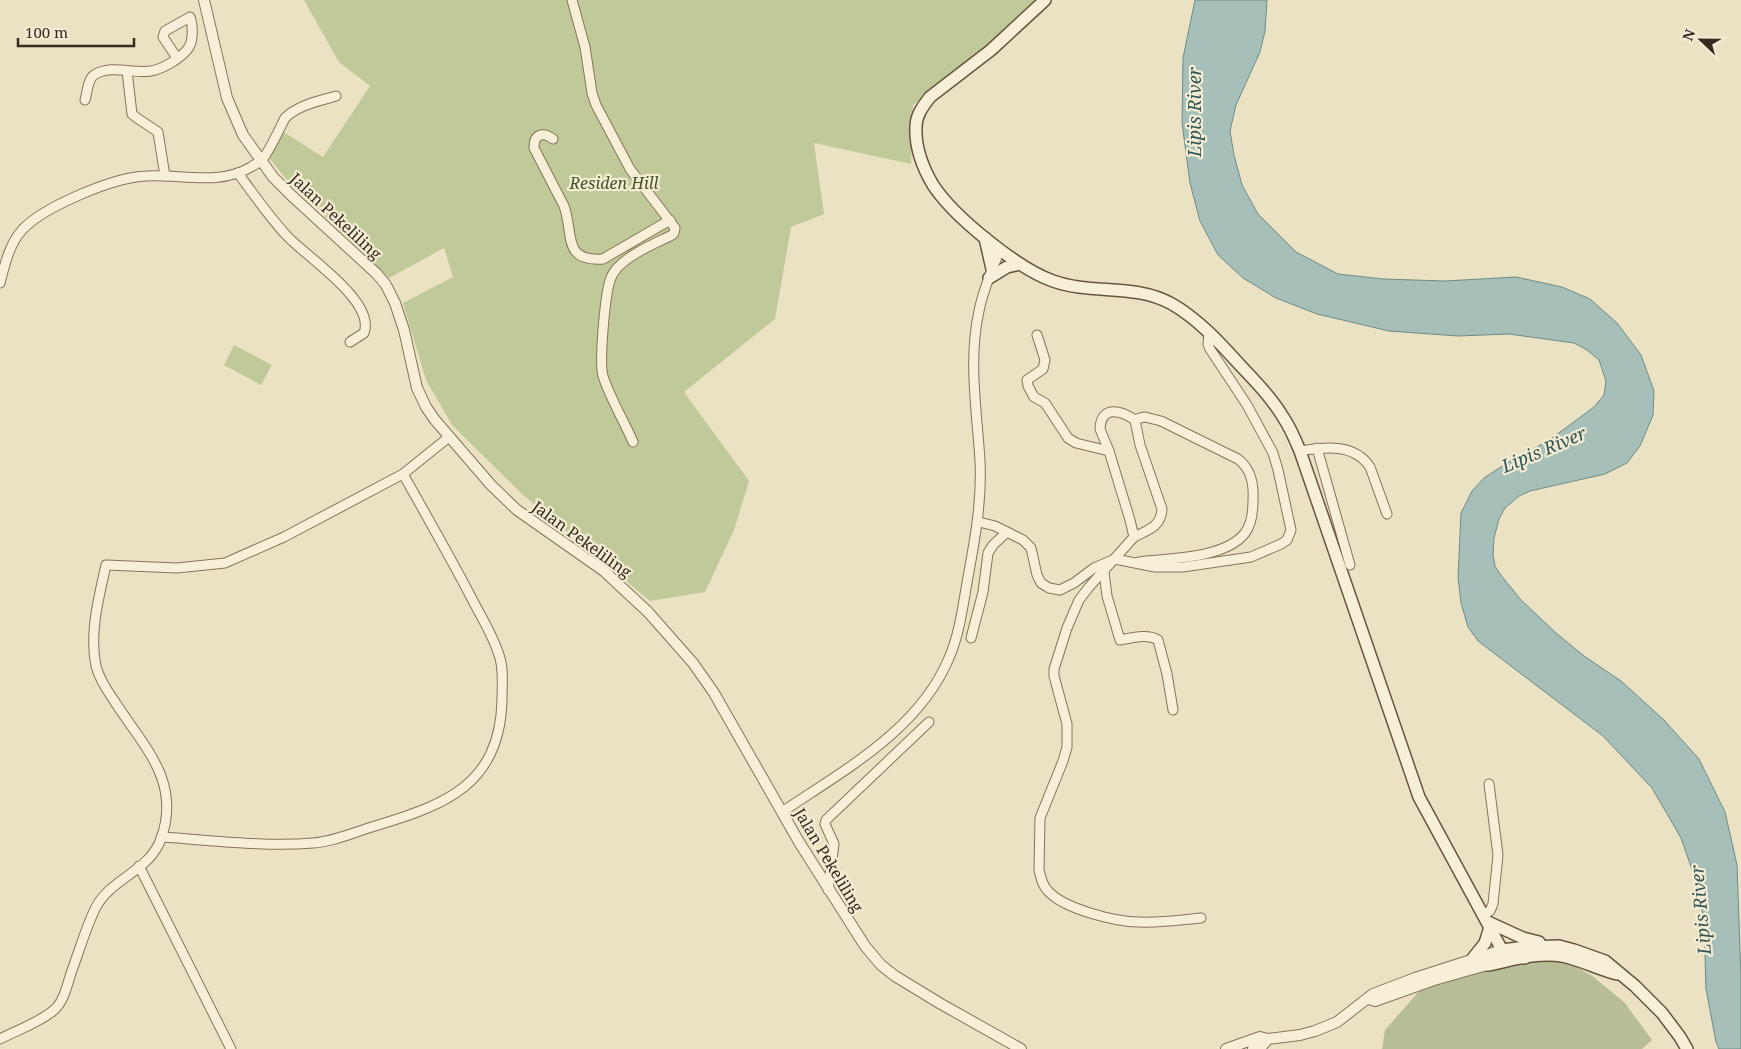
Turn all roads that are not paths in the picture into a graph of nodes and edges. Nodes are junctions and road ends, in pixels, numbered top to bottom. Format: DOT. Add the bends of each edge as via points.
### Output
graph roads {
  1 [pos="204,0"];
  2 [pos="572,0"];
  3 [pos="1045,0"];
  4 [pos="177,58"];
  5 [pos="127,71"];
  6 [pos="336,96"];
  7 [pos="86,100"];
  8 [pos="553,139"];
  9 [pos="261,161"];
  10 [pos="238,174"];
  11 [pos="165,176"];
  12 [pos="670,220"];
  13 [pos="985,238"];
  14 [pos="1000,250"];
  15 [pos="1020,264"];
  16 [pos="990,274"];
  17 [pos="0,283"];
  18 [pos="1209,333"];
  19 [pos="1037,335"];
  20 [pos="350,342"];
  21 [pos="1135,420"];
  22 [pos="449,438"];
  23 [pos="633,442"];
  24 [pos="1317,448"];
  25 [pos="1300,451"];
  26 [pos="1108,452"];
  27 [pos="403,474"];
  28 [pos="1387,514"];
  29 [pos="978,522"];
  30 [pos="1007,532"];
  31 [pos="1134,537"];
  32 [pos="1115,559"];
  33 [pos="1135,562"];
  34 [pos="1350,565"];
  35 [pos="1104,572"];
  36 [pos="972,638"];
  37 [pos="1173,710"];
  38 [pos="929,722"];
  39 [pos="1489,784"];
  40 [pos="782,812"];
  41 [pos="162,837"];
  42 [pos="139,866"];
  43 [pos="828,890"];
  44 [pos="1201,918"];
  45 [pos="1487,921"];
  46 [pos="1559,946"];
  47 [pos="1502,950"];
  48 [pos="1474,958"];
  49 [pos="1524,958"];
  50 [pos="1487,966"];
  51 [pos="1621,975"];
  52 [pos="1369,999"];
  53 [pos="0,1038"];
  54 [pos="1268,1039"];
  55 [pos="231,1049"];
  56 [pos="1021,1049"];
  57 [pos="1226,1049"];
  58 [pos="1253,1049"];
  59 [pos="1687,1049"];
  1 -- 9 [label="street, Jalan Pekeliling" via="227,98 243,135"];
  2 -- 12 [label="street" via="596,104 630,169"];
  3 -- 13 [label="main road" via="991,50 930,97 918,117 916,127 920,154 933,184 946,202"];
  4 -- 5 [label="street" via="154,71"];
  5 -- 7 [label="street" via="118,69 95,74"];
  5 -- 11 [label="street" via="132,114 158,132"];
  6 -- 9 [label="street" via="290,113"];
  8 -- 12 [label="street" via="544,134 538,136 534,144 535,153 564,206 573,248 580,256 603,259"];
  9 -- 10 [label="street"];
  9 -- 22 [label="street, Jalan Pekeliling" via="292,196 386,285 402,323 421,398"];
  10 -- 11 [label="street" via="219,178"];
  10 -- 20 [label="street" via="288,237 354,299 366,325 364,333"];
  11 -- 17 [label="street" via="144,176 104,185 38,217 13,242"];
  12 -- 23 [label="street" via="674,233 618,267 608,288 602,371"];
  13 -- 14 [label="main road"];
  13 -- 16 [label="main road"];
  14 -- 15 [label="main road"];
  14 -- 16 [label="street"];
  15 -- 16 [label="main road"];
  15 -- 18 [label="main road" via="1042,277 1076,287 1129,291 1156,297 1172,304"];
  16 -- 29 [label="street" via="979,310 973,354 980,466"];
  18 -- 25 [label="main road" via="1274,403"];
  18 -- 33 [label="street" via="1210,350 1247,405 1273,453 1290,534 1281,544 1251,557 1183,567 1155,568"];
  19 -- 26 [label="street" via="1045,360 1043,369 1027,380 1034,397 1045,403 1068,438"];
  21 -- 26 [label="street" via="1117,411 1109,412 1102,420 1100,429"];
  21 -- 31 [label="street" via="1162,509 1157,525"];
  21 -- 33 [label="street" via="1145,417 1161,421 1238,458 1250,472 1254,493 1252,517 1246,533 1226,548 1204,554"];
  22 -- 27 [label="street"];
  22 -- 40 [label="street, Jalan Pekeliling" via="517,510 590,560 648,612 706,679"];
  24 -- 25 [label="street"];
  24 -- 28 [label="street" via="1346,450 1366,462"];
  24 -- 34 [label="street"];
  25 -- 45 [label="main road" via="1420,798"];
  26 -- 31 [label="street"];
  27 -- 41 [label="street" via="284,537 225,563 177,568 106,565 95,622 96,667 104,685 160,770 165,786 166,811"];
  27 -- 41 [label="street" via="500,656 501,712 490,755 469,784 446,800 409,816 322,842 287,845"];
  29 -- 30 [label="street"];
  29 -- 40 [label="street" via="956,638 940,678 930,693 900,727 871,752"];
  30 -- 32 [label="street" via="1024,540 1031,548 1040,583 1049,588 1065,588 1094,568"];
  30 -- 36 [label="street" via="988,553"];
  31 -- 32 [label="street"];
  32 -- 33 [label="street"];
  32 -- 35 [label="street"];
  35 -- 37 [label="street" via="1107,596 1120,640 1146,636 1158,640"];
  35 -- 44 [label="street" via="1079,600 1054,669 1067,724 1067,747 1040,818 1041,879 1049,893 1067,905 1108,918 1138,922"];
  38 -- 43 [label="street" via="826,820 834,844"];
  39 -- 45 [label="street" via="1498,856 1493,904"];
  40 -- 43 [label="street, Jalan Pekeliling"];
  41 -- 42 [label="street" via="152,856"];
  42 -- 53 [label="street" via="114,885 96,908 59,1004 45,1017"];
  42 -- 55 [label="street"];
  43 -- 56 [label="street, Jalan Pekeliling" via="881,965 927,996"];
  45 -- 46 [label="main road" via="1523,938"];
  45 -- 47 [label="main road"];
  45 -- 48 [label="main road" via="1485,944"];
  46 -- 47 [label="main road"];
  46 -- 51 [label="main road" via="1605,961"];
  47 -- 48 [label="street"];
  47 -- 49 [label="main road" via="1511,956"];
  47 -- 50 [label="main road"];
  48 -- 52 [label="street" via="1408,980 1373,994"];
  49 -- 50 [label="main road"];
  49 -- 51 [label="main road" via="1559,956"];
  50 -- 52 [label="street" via="1375,1001"];
  51 -- 59 [label="main road" via="1662,1013"];
  52 -- 54 [label="street" via="1337,1022 1315,1031"];
  54 -- 57 [label="street" via="1260,1037"];
  54 -- 58 [label="street"];
}
